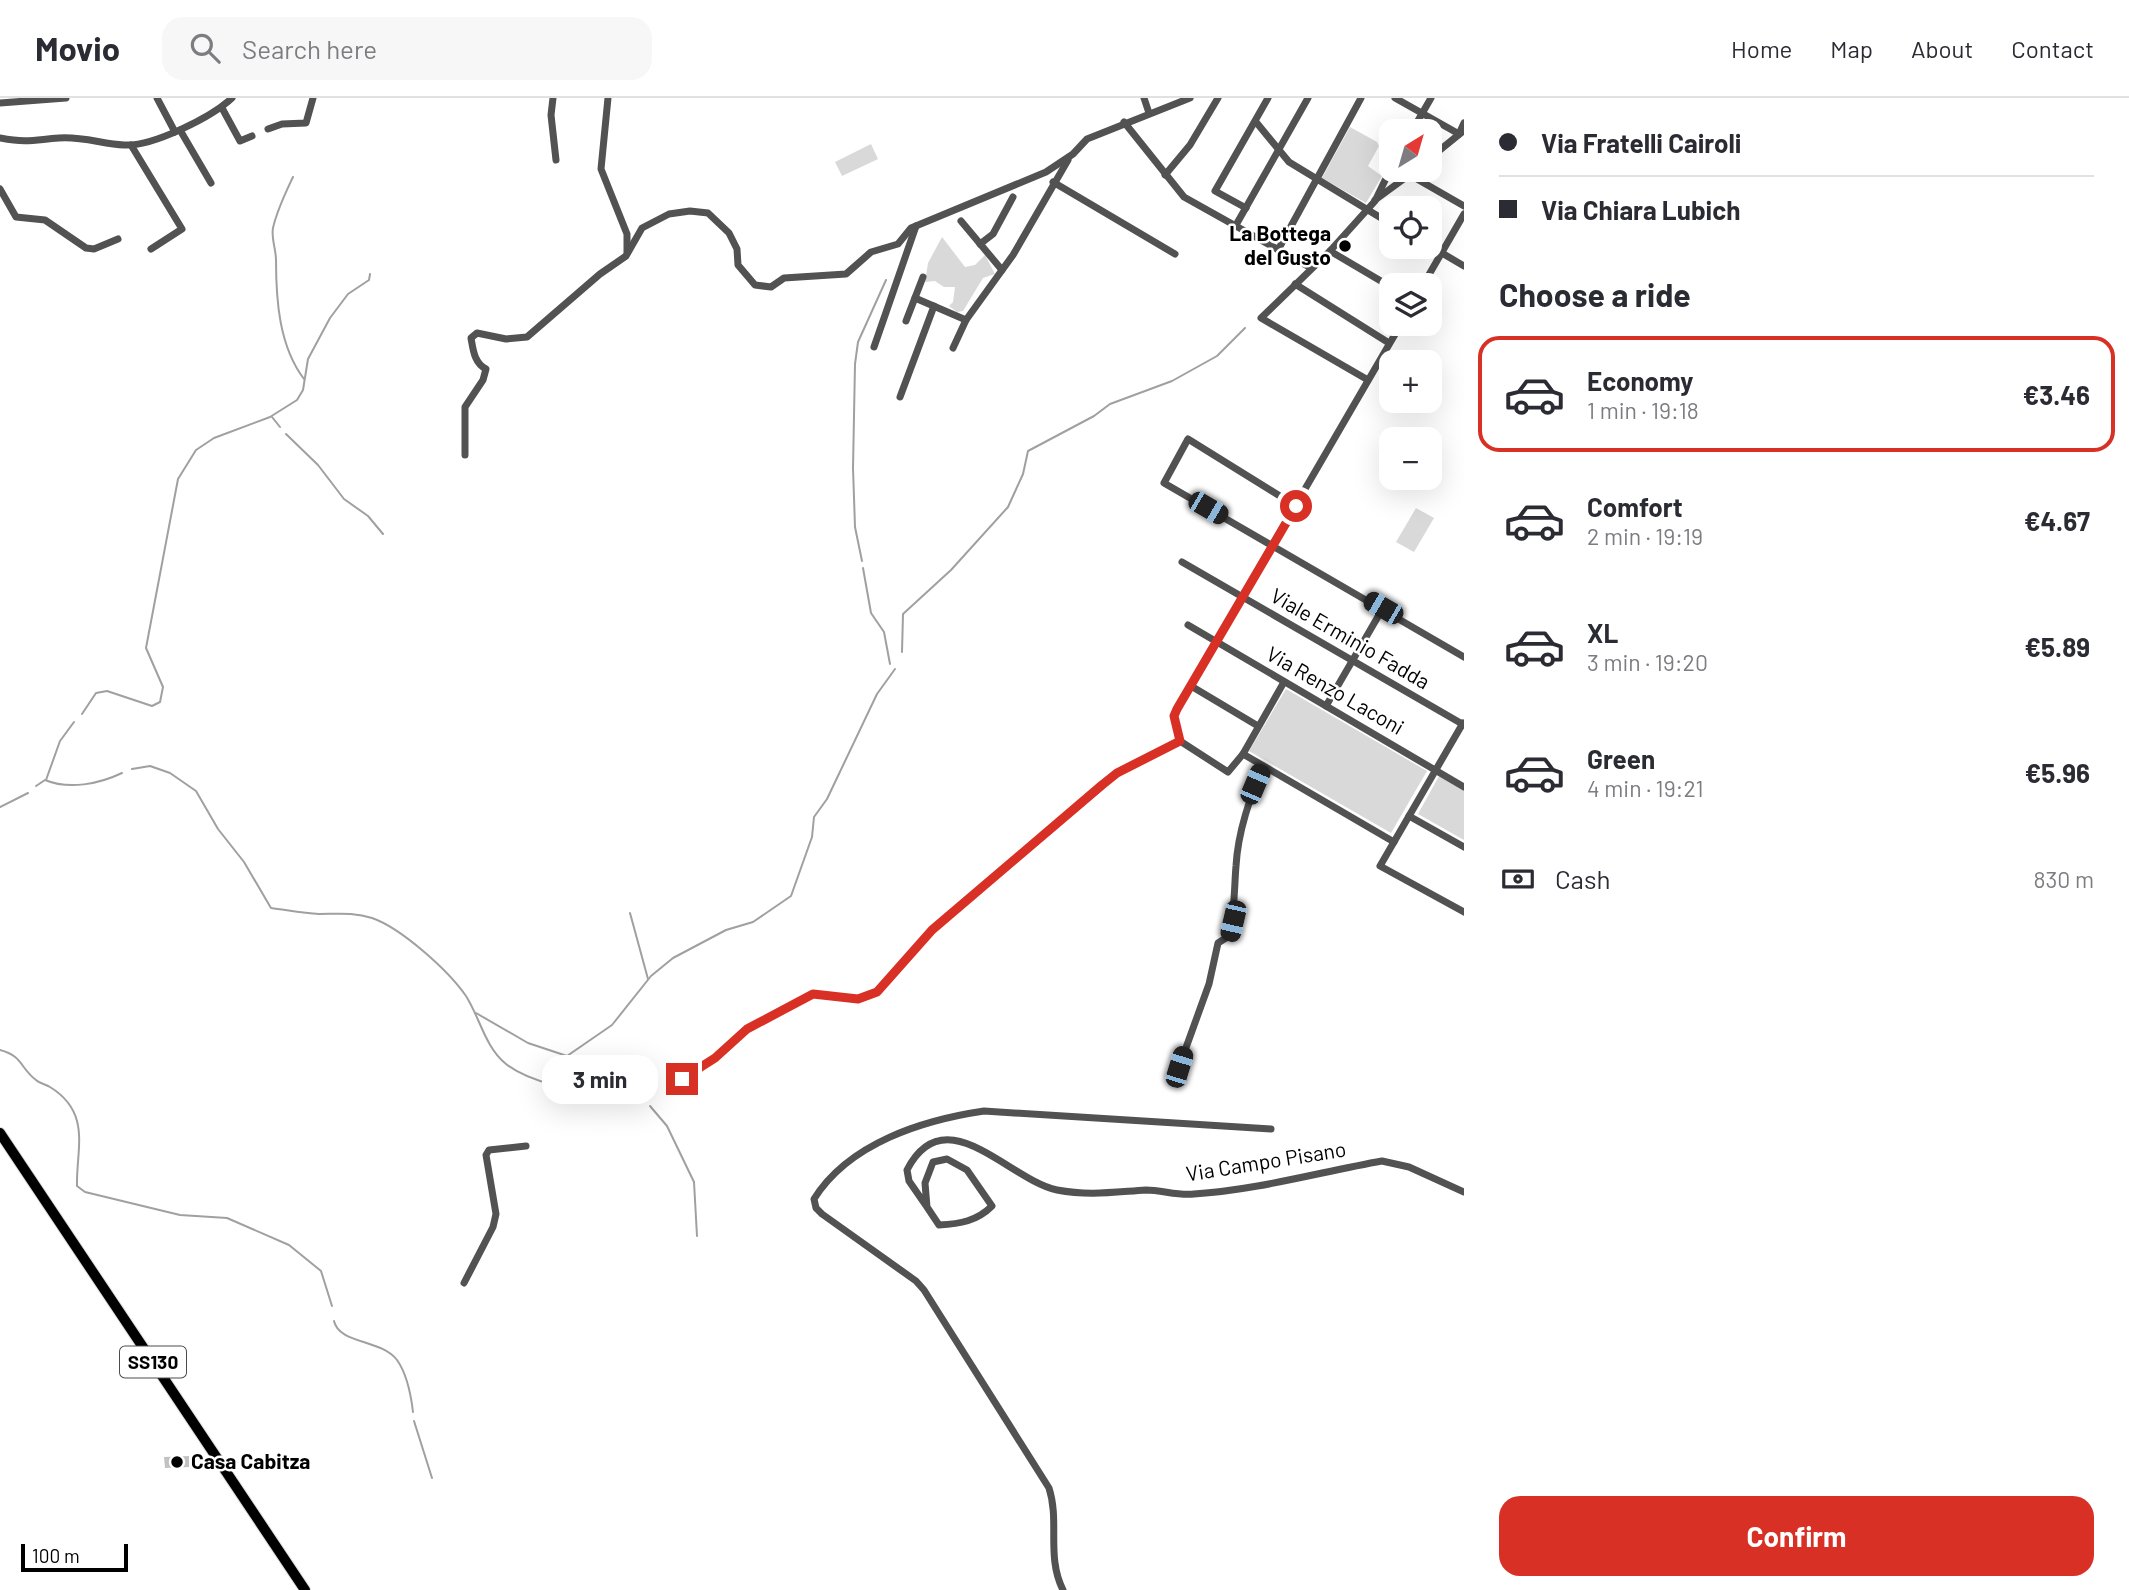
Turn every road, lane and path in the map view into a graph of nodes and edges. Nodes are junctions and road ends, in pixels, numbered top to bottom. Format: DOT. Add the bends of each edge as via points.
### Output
graph roads {
  1 [pos="66,98"];
  2 [pos="157,98"];
  3 [pos="232,98"];
  4 [pos="313,98"];
  5 [pos="553,98"];
  6 [pos="608,98"];
  7 [pos="1144,98"];
  8 [pos="1190,98"];
  9 [pos="1218,98"];
  10 [pos="1268,98"];
  11 [pos="1308,98"];
  12 [pos="1361,98"];
  13 [pos="1395,98"];
  14 [pos="1430,98"];
  15 [pos="0,103"];
  16 [pos="222,108"];
  17 [pos="1149,113"];
  18 [pos="1422,114"];
  19 [pos="1419,119"];
  20 [pos="1124,122"];
  21 [pos="1256,122"];
  22 [pos="1464,123"];
  23 [pos="268,129"];
  24 [pos="178,131"];
  25 [pos="1461,132"];
  26 [pos="253,136"];
  27 [pos="0,138"];
  28 [pos="131,145"];
  29 [pos="1442,148"];
  30 [pos="1279,150"];
  31 [pos="1442,150"];
  32 [pos="1073,154"];
  33 [pos="1449,154"];
  34 [pos="556,160"];
  35 [pos="1165,175"];
  36 [pos="1316,181"];
  37 [pos="1053,182"];
  38 [pos="1384,182"];
  39 [pos="1400,182"];
  40 [pos="1428,182"];
  41 [pos="211,183"];
  42 [pos="0,188"];
  43 [pos="1013,197"];
  44 [pos="1375,201"];
  45 [pos="1464,206"];
  46 [pos="1245,208"];
  47 [pos="1367,210"];
  48 [pos="1464,214"];
  49 [pos="1379,217"];
  50 [pos="961,220"];
  51 [pos="1236,225"];
  52 [pos="916,226"];
  53 [pos="118,239"];
  54 [pos="980,244"];
  55 [pos="150,249"];
  56 [pos="1278,250"];
  57 [pos="1330,251"];
  58 [pos="1442,251"];
  59 [pos="1175,254"];
  60 [pos="1442,254"];
  61 [pos="626,256"];
  62 [pos="1464,266"];
  63 [pos="1311,268"];
  64 [pos="1002,270"];
  65 [pos="923,276"];
  66 [pos="1379,280"];
  67 [pos="1295,284"];
  68 [pos="915,298"];
  69 [pos="934,306"];
  70 [pos="966,320"];
  71 [pos="906,321"];
  72 [pos="1393,336"];
  73 [pos="1389,343"];
  74 [pos="874,347"];
  75 [pos="953,348"];
  76 [pos="1368,380"];
  77 [pos="900,397"];
  78 [pos="465,455"];
  79 [pos="1296,506"];
  80 [pos="1273,545"];
  81 [pos="1182,562"];
  82 [pos="1242,597"];
  83 [pos="1383,608"];
  84 [pos="1188,625"];
  85 [pos="1216,642"];
  86 [pos="1464,657"];
  87 [pos="1353,662"];
  88 [pos="1284,682"];
  89 [pos="1191,686"];
  90 [pos="1326,706"];
  91 [pos="1463,724"];
  92 [pos="1258,726"];
  93 [pos="1180,741"];
  94 [pos="1243,754"];
  95 [pos="1263,766"];
  96 [pos="1436,771"];
  97 [pos="1464,787"];
  98 [pos="1409,816"];
  99 [pos="1394,842"];
  100 [pos="1464,846"];
  101 [pos="1464,912"];
  102 [pos="1179,1067"];
  103 [pos="666,1090"];
  104 [pos="1271,1129"];
  105 [pos="0,1133"];
  106 [pos="526,1146"];
  107 [pos="1464,1192"];
  108 [pos="927,1207"];
  109 [pos="464,1283"];
  110 [pos="306,1590"];
  111 [pos="1063,1590"];
  1 -- 15 [label="street"];
  2 -- 24 [label="street"];
  3 -- 16 [label="street"];
  4 -- 23 [label="street" via="306,124"];
  5 -- 34 [label="street"];
  6 -- 61 [label="street" via="601,169 627,234"];
  7 -- 17 [label="street"];
  8 -- 17 [label="street"];
  9 -- 35 [label="street" via="1190,145"];
  10 -- 21 [label="street"];
  11 -- 30 [label="street"];
  12 -- 36 [label="street"];
  13 -- 18 [label="street"];
  14 -- 18 [label="street"];
  16 -- 24 [label="street"];
  16 -- 26 [label="street" via="240,141"];
  17 -- 20 [label="street"];
  18 -- 19 [label="street"];
  18 -- 25 [label="street"];
  20 -- 32 [label="street" via="1087,139"];
  20 -- 35 [label="street"];
  21 -- 30 [label="street"];
  21 -- 46 [label="street" via="1215,191"];
  22 -- 25 [label="street"];
  24 -- 28 [label="street"];
  24 -- 41 [label="street"];
  25 -- 29 [label="street"];
  27 -- 28 [label="street"];
  28 -- 55 [label="street" via="182,229"];
  30 -- 36 [label="street"];
  30 -- 46 [label="street"];
  31 -- 33 [label="street"];
  32 -- 37 [label="street"];
  32 -- 52 [label="street" via="1046,172"];
  35 -- 51 [label="street" via="1184,197"];
  36 -- 47 [label="street"];
  36 -- 56 [label="street"];
  37 -- 59 [label="street"];
  37 -- 64 [label="street"];
  38 -- 44 [label="street"];
  39 -- 44 [label="street"];
  40 -- 45 [label="street"];
  42 -- 53 [label="street" via="16,217 45,220 86,248"];
  43 -- 54 [label="street" via="993,234"];
  44 -- 47 [label="street"];
  46 -- 51 [label="street"];
  47 -- 49 [label="street"];
  47 -- 57 [label="street"];
  48 -- 58 [label="street"];
  50 -- 54 [label="street"];
  51 -- 56 [label="street"];
  52 -- 61 [label="street" via="898,244 871,252 846,274 784,278 771,287 755,285 738,265 729,233 708,213 669,214 642,228"];
  52 -- 74 [label="street"];
  54 -- 64 [label="street"];
  56 -- 63 [label="street"];
  57 -- 63 [label="street"];
  57 -- 66 [label="street"];
  60 -- 62 [label="street"];
  61 -- 78 [label="street" via="527,337 506,340 477,333 471,338 473,352 486,369 465,407"];
  63 -- 67 [label="street"];
  64 -- 70 [label="street"];
  65 -- 68 [label="street"];
  67 -- 73 [label="street"];
  67 -- 76 [label="street" via="1261,318"];
  68 -- 69 [label="street"];
  68 -- 71 [label="street"];
  69 -- 70 [label="street"];
  69 -- 77 [label="street"];
  70 -- 75 [label="street"];
  72 -- 73 [label="street"];
  73 -- 76 [label="street"];
  76 -- 79 [label="street"];
  79 -- 80 [label="street"];
  79 -- 80 [label="street" via="1188,439 1164,483"];
  80 -- 82 [label="street"];
  80 -- 83 [label="street"];
  81 -- 82 [label="street, Viale Erminio Fadda"];
  82 -- 85 [label="street"];
  82 -- 87 [label="street, Viale Erminio Fadda"];
  83 -- 86 [label="street"];
  83 -- 87 [label="street"];
  84 -- 85 [label="street, Via Renzo Laconi"];
  85 -- 88 [label="street, Via Renzo Laconi"];
  85 -- 89 [label="street"];
  87 -- 90 [label="street"];
  87 -- 91 [label="street, Viale Erminio Fadda"];
  88 -- 90 [label="street, Via Renzo Laconi"];
  88 -- 92 [label="street"];
  89 -- 92 [label="street"];
  89 -- 93 [label="street" via="1174,716"];
  90 -- 96 [label="street, Via Renzo Laconi"];
  91 -- 96 [label="street"];
  92 -- 94 [label="street"];
  93 -- 94 [label="street" via="1228,772"];
  93 -- 103 [label="street" via="1117,773 932,930 877,992 858,999 813,994 747,1029 715,1058"];
  94 -- 95 [label="street"];
  95 -- 99 [label="street"];
  95 -- 102 [label="street" via="1248,801 1229,936 1218,943 1209,984"];
  96 -- 97 [label="street, Via Renzo Laconi"];
  96 -- 98 [label="street"];
  98 -- 99 [label="street"];
  98 -- 100 [label="street"];
  99 -- 101 [label="street" via="1380,866"];
  104 -- 111 [label="street" via="985,1111 946,1117 894,1136 854,1158 814,1199 822,1214 925,1290 1049,1488 1054,1513 1051,1547"];
  105 -- 110 [label="highway, SS130"];
  106 -- 109 [label="street" via="497,1147 486,1155 496,1214"];
  107 -- 108 [label="street, Via Campo Pisano" via="1409,1167 1382,1161 1192,1195 1148,1190 1103,1195 1041,1185 972,1145 946,1139 930,1144 907,1170"];
  108 -- 108 [label="street" via="925,1183 933,1162 947,1159 968,1170 992,1206 965,1222 939,1225"];
}
